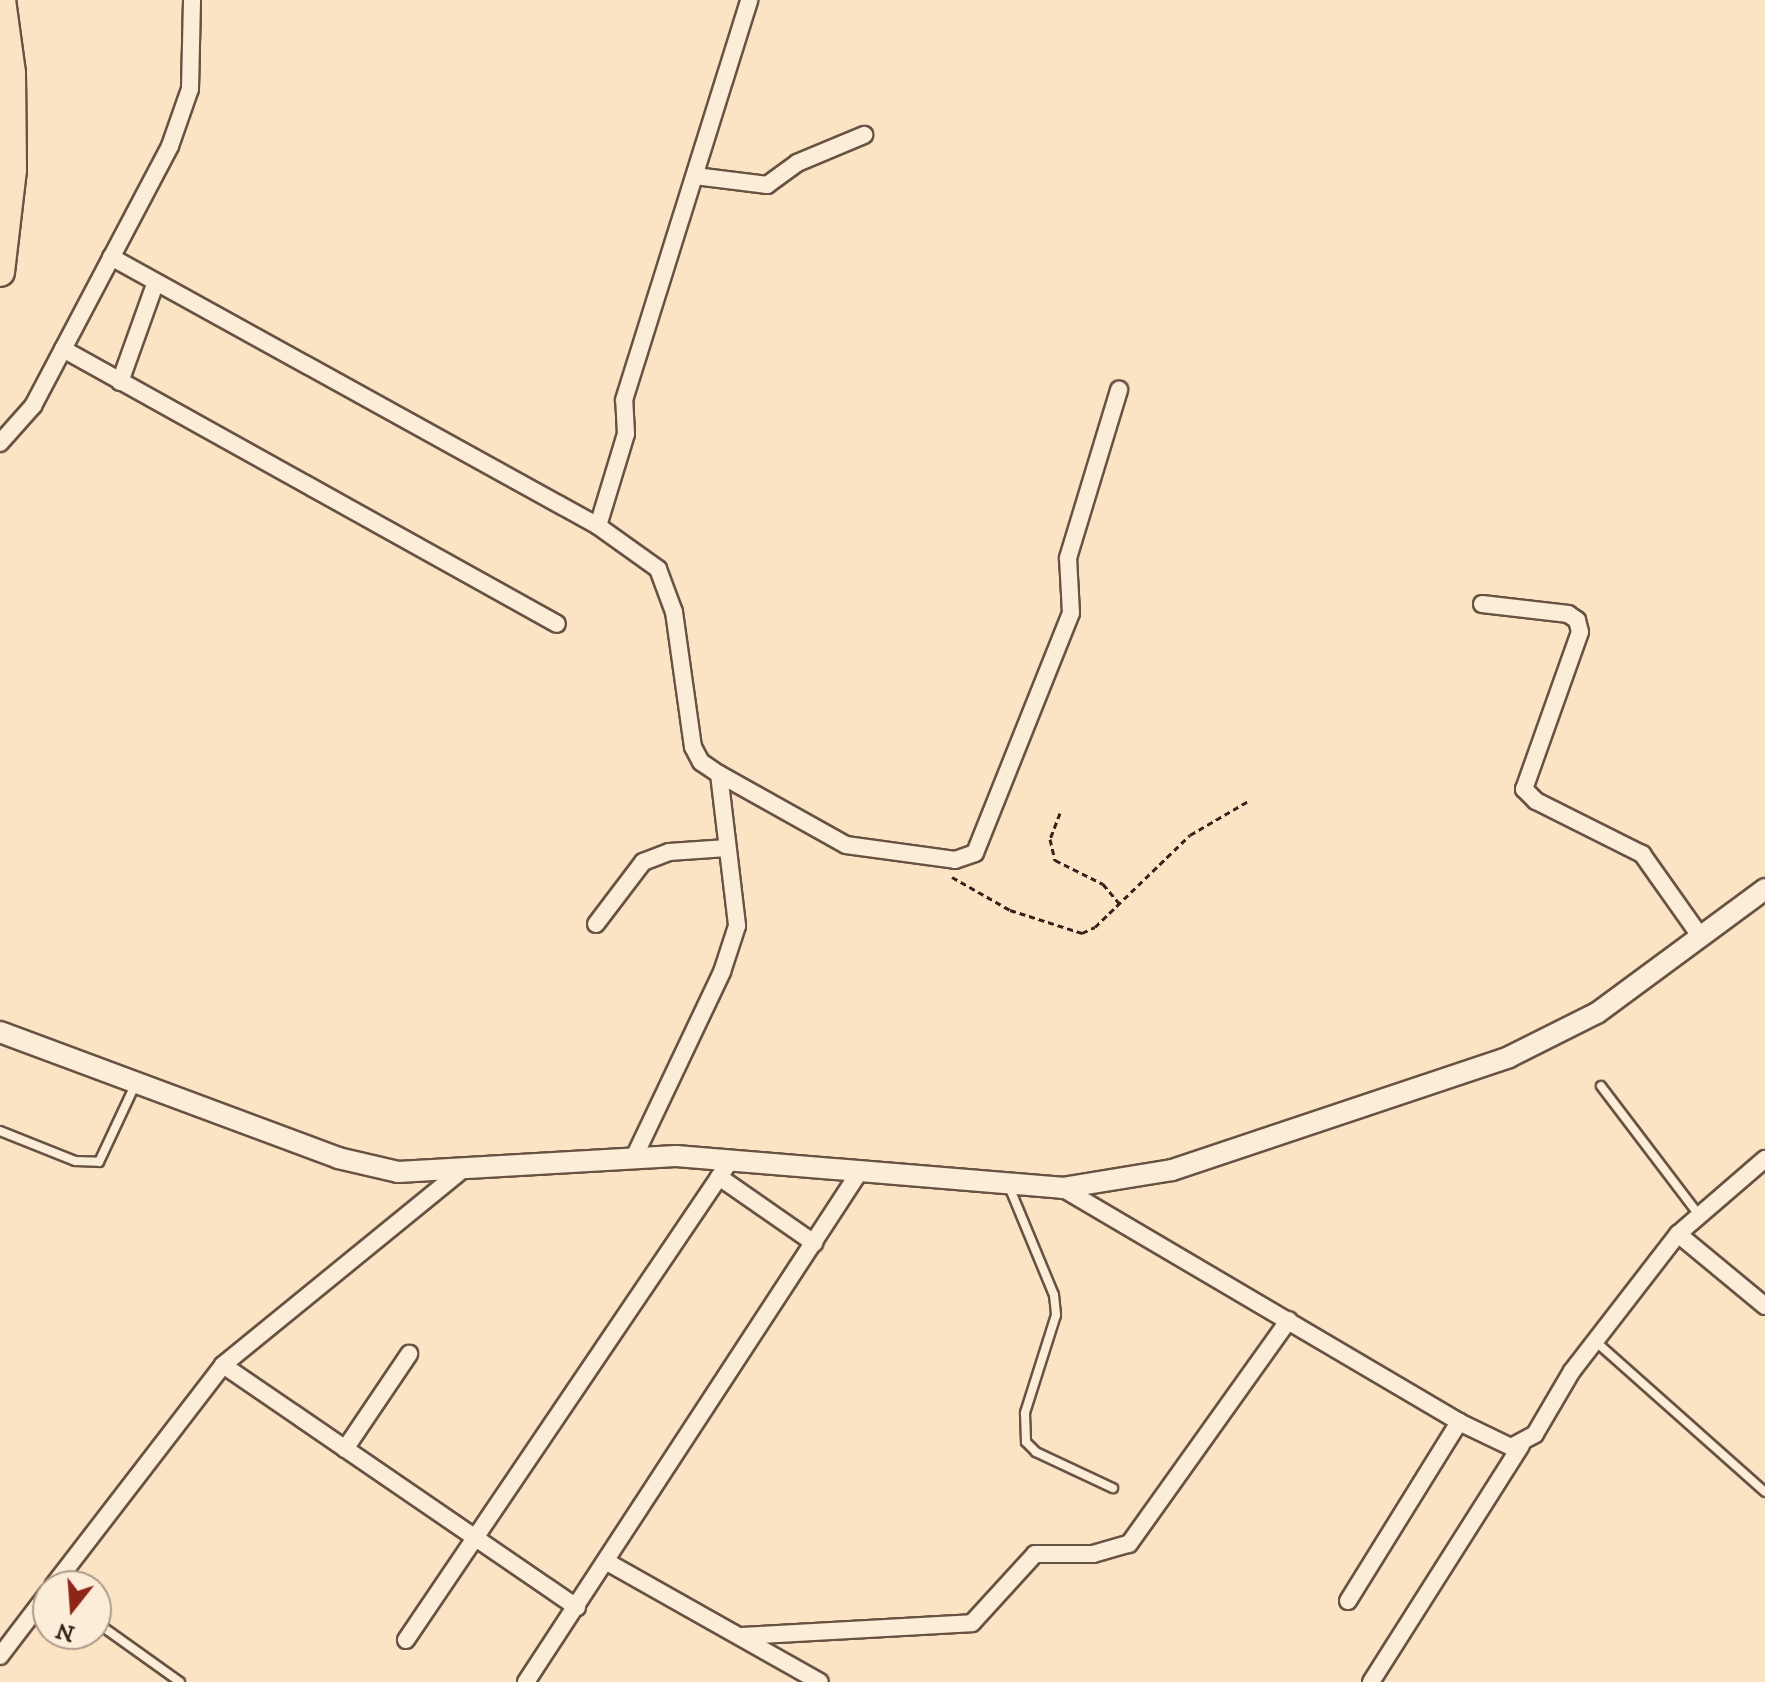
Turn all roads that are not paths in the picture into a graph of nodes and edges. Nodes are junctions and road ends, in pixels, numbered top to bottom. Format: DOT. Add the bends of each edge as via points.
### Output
graph roads {
  1 [pos="1,0"];
  2 [pos="192,0"];
  3 [pos="749,0"];
  4 [pos="864,135"];
  5 [pos="695,176"];
  6 [pos="111,257"];
  7 [pos="0,272"];
  8 [pos="155,284"];
  9 [pos="63,349"];
  10 [pos="120,382"];
  11 [pos="1119,390"];
  12 [pos="0,443"];
  13 [pos="598,526"];
  14 [pos="1482,604"];
  15 [pos="557,624"];
  16 [pos="719,774"];
  17 [pos="727,848"];
  18 [pos="1765,889"];
  19 [pos="596,924"];
  20 [pos="1700,936"];
  21 [pos="0,1032"];
  22 [pos="135,1085"];
  23 [pos="1601,1086"];
  24 [pos="0,1131"];
  25 [pos="635,1155"];
  26 [pos="1765,1159"];
  27 [pos="725,1169"];
  28 [pos="860,1171"];
  29 [pos="458,1173"];
  30 [pos="1008,1184"];
  31 [pos="1062,1188"];
  32 [pos="1698,1214"];
  33 [pos="1678,1234"];
  34 [pos="814,1243"];
  35 [pos="1765,1306"];
  36 [pos="1289,1320"];
  37 [pos="1594,1341"];
  38 [pos="409,1354"];
  39 [pos="223,1365"];
  40 [pos="1459,1422"];
  41 [pos="1521,1446"];
  42 [pos="345,1449"];
  43 [pos="1113,1488"];
  44 [pos="1765,1492"];
  45 [pos="474,1538"];
  46 [pos="607,1562"];
  47 [pos="65,1570"];
  48 [pos="1348,1601"];
  49 [pos="577,1607"];
  50 [pos="32,1614"];
  51 [pos="112,1633"];
  52 [pos="741,1636"];
  53 [pos="406,1640"];
  54 [pos="0,1656"];
  55 [pos="180,1682"];
  56 [pos="526,1682"];
  57 [pos="820,1682"];
  58 [pos="1371,1682"];
  1 -- 7 [label="highway" via="11,73 12,170"];
  2 -- 6 [label="street" via="193,57 183,115"];
  3 -- 5 [label="street"];
  4 -- 5 [label="street" via="797,163 767,185"];
  5 -- 13 [label="street" via="624,400 626,434"];
  6 -- 8 [label="street"];
  6 -- 9 [label="street"];
  8 -- 10 [label="street"];
  8 -- 13 [label="street"];
  9 -- 10 [label="street"];
  9 -- 12 [label="street" via="33,406"];
  10 -- 15 [label="street"];
  11 -- 16 [label="street" via="1066,567 1071,613 983,841 968,859 837,841"];
  13 -- 16 [label="street" via="658,569 674,612 693,747 701,762"];
  14 -- 20 [label="street" via="1568,614 1577,620 1580,632 1524,789 1536,801 1642,854"];
  16 -- 17 [label="street"];
  17 -- 19 [label="street" via="669,852 643,862"];
  17 -- 25 [label="street" via="737,903 733,946"];
  18 -- 20 [label="street"];
  20 -- 31 [label="street" via="1597,1013 1509,1057 1172,1170"];
  21 -- 22 [label="street"];
  22 -- 24 [label="lane" via="99,1162 75,1161"];
  22 -- 29 [label="street" via="338,1158 398,1172"];
  23 -- 32 [label="lane"];
  25 -- 27 [label="street"];
  25 -- 29 [label="street"];
  26 -- 32 [label="street"];
  27 -- 28 [label="street"];
  27 -- 34 [label="street"];
  27 -- 45 [label="street"];
  28 -- 30 [label="street"];
  28 -- 34 [label="street"];
  29 -- 39 [label="street"];
  30 -- 31 [label="street"];
  30 -- 43 [label="lane" via="1054,1295 1056,1315 1025,1413 1026,1442 1036,1452"];
  31 -- 36 [label="street"];
  32 -- 33 [label="street"];
  33 -- 35 [label="street"];
  33 -- 37 [label="street"];
  34 -- 46 [label="street"];
  36 -- 40 [label="street"];
  36 -- 52 [label="street" via="1129,1544 1093,1554 1035,1554 972,1623"];
  37 -- 41 [label="street" via="1535,1434"];
  37 -- 44 [label="lane"];
  38 -- 42 [label="street"];
  39 -- 42 [label="street"];
  39 -- 47 [label="street"];
  40 -- 41 [label="street" via="1501,1445"];
  40 -- 48 [label="street"];
  41 -- 58 [label="street"];
  42 -- 45 [label="street"];
  45 -- 49 [label="street"];
  45 -- 53 [label="street"];
  46 -- 49 [label="street"];
  46 -- 52 [label="street"];
  49 -- 56 [label="street"];
  50 -- 54 [label="street"];
  51 -- 55 [label="lane"];
  52 -- 57 [label="street"];
}
